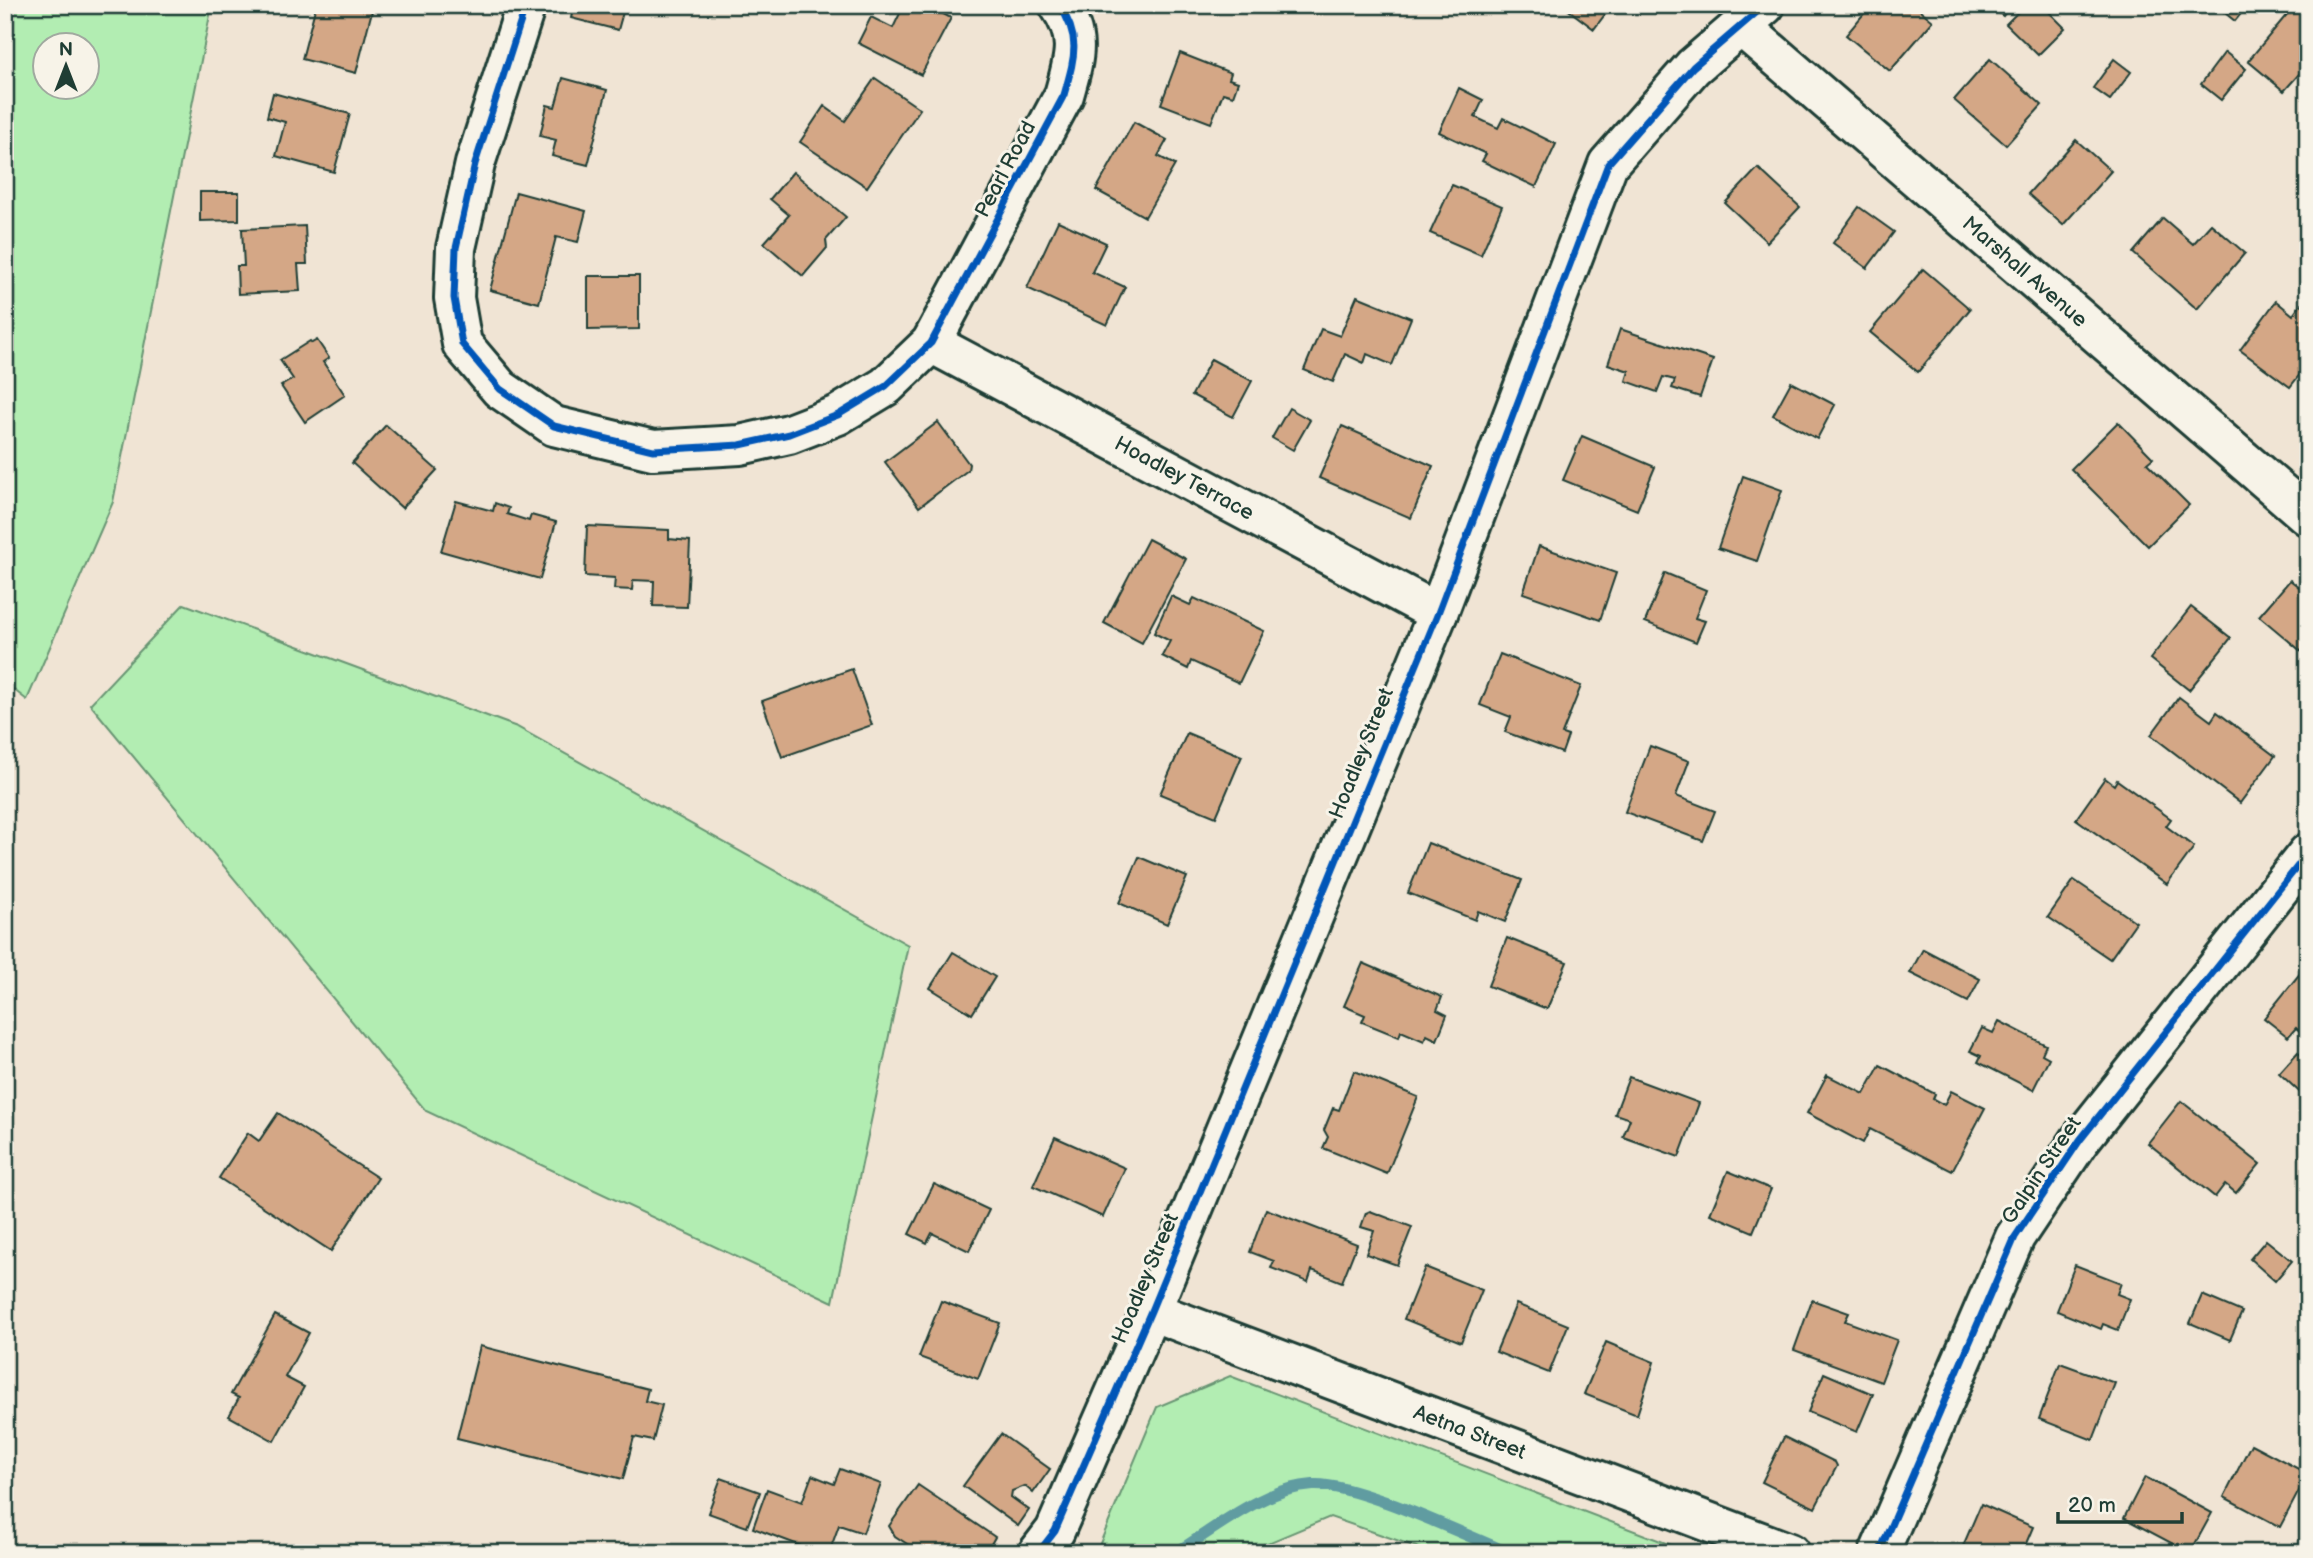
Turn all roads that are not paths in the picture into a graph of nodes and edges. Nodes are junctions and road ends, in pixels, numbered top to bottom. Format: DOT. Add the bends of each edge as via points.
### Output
graph roads {
  1 [pos="526,5"];
  2 [pos="1059,5"];
  3 [pos="1754,16"];
  4 [pos="931,343"];
  5 [pos="2308,516"];
  6 [pos="1438,613"];
  7 [pos="2308,853"];
  8 [pos="1151,1311"];
  9 [pos="1038,1553"];
  10 [pos="1790,1553"];
  11 [pos="1879,1553"];
  1 -- 4 [label="street, Pearl Road" via="475,164 456,248 454,298 461,344 499,389 554,426 653,450 740,445 789,434 838,415 886,386"];
  2 -- 4 [label="street, Pearl Road" via="1068,19 1076,51 1064,95"];
  3 -- 5 [label="street, Marshall Avenue"];
  3 -- 6 [label="street, Hoadley Street" via="1693,67 1608,164"];
  4 -- 6 [label="street, Hoadley Terrace"];
  6 -- 8 [label="street, Hoadley Street"];
  7 -- 11 [label="street, Galpin Street" via="2080,1140 2015,1237"];
  8 -- 9 [label="street, Hoadley Street" via="1055,1531"];
  8 -- 10 [label="street, Aetna Street"];
}
